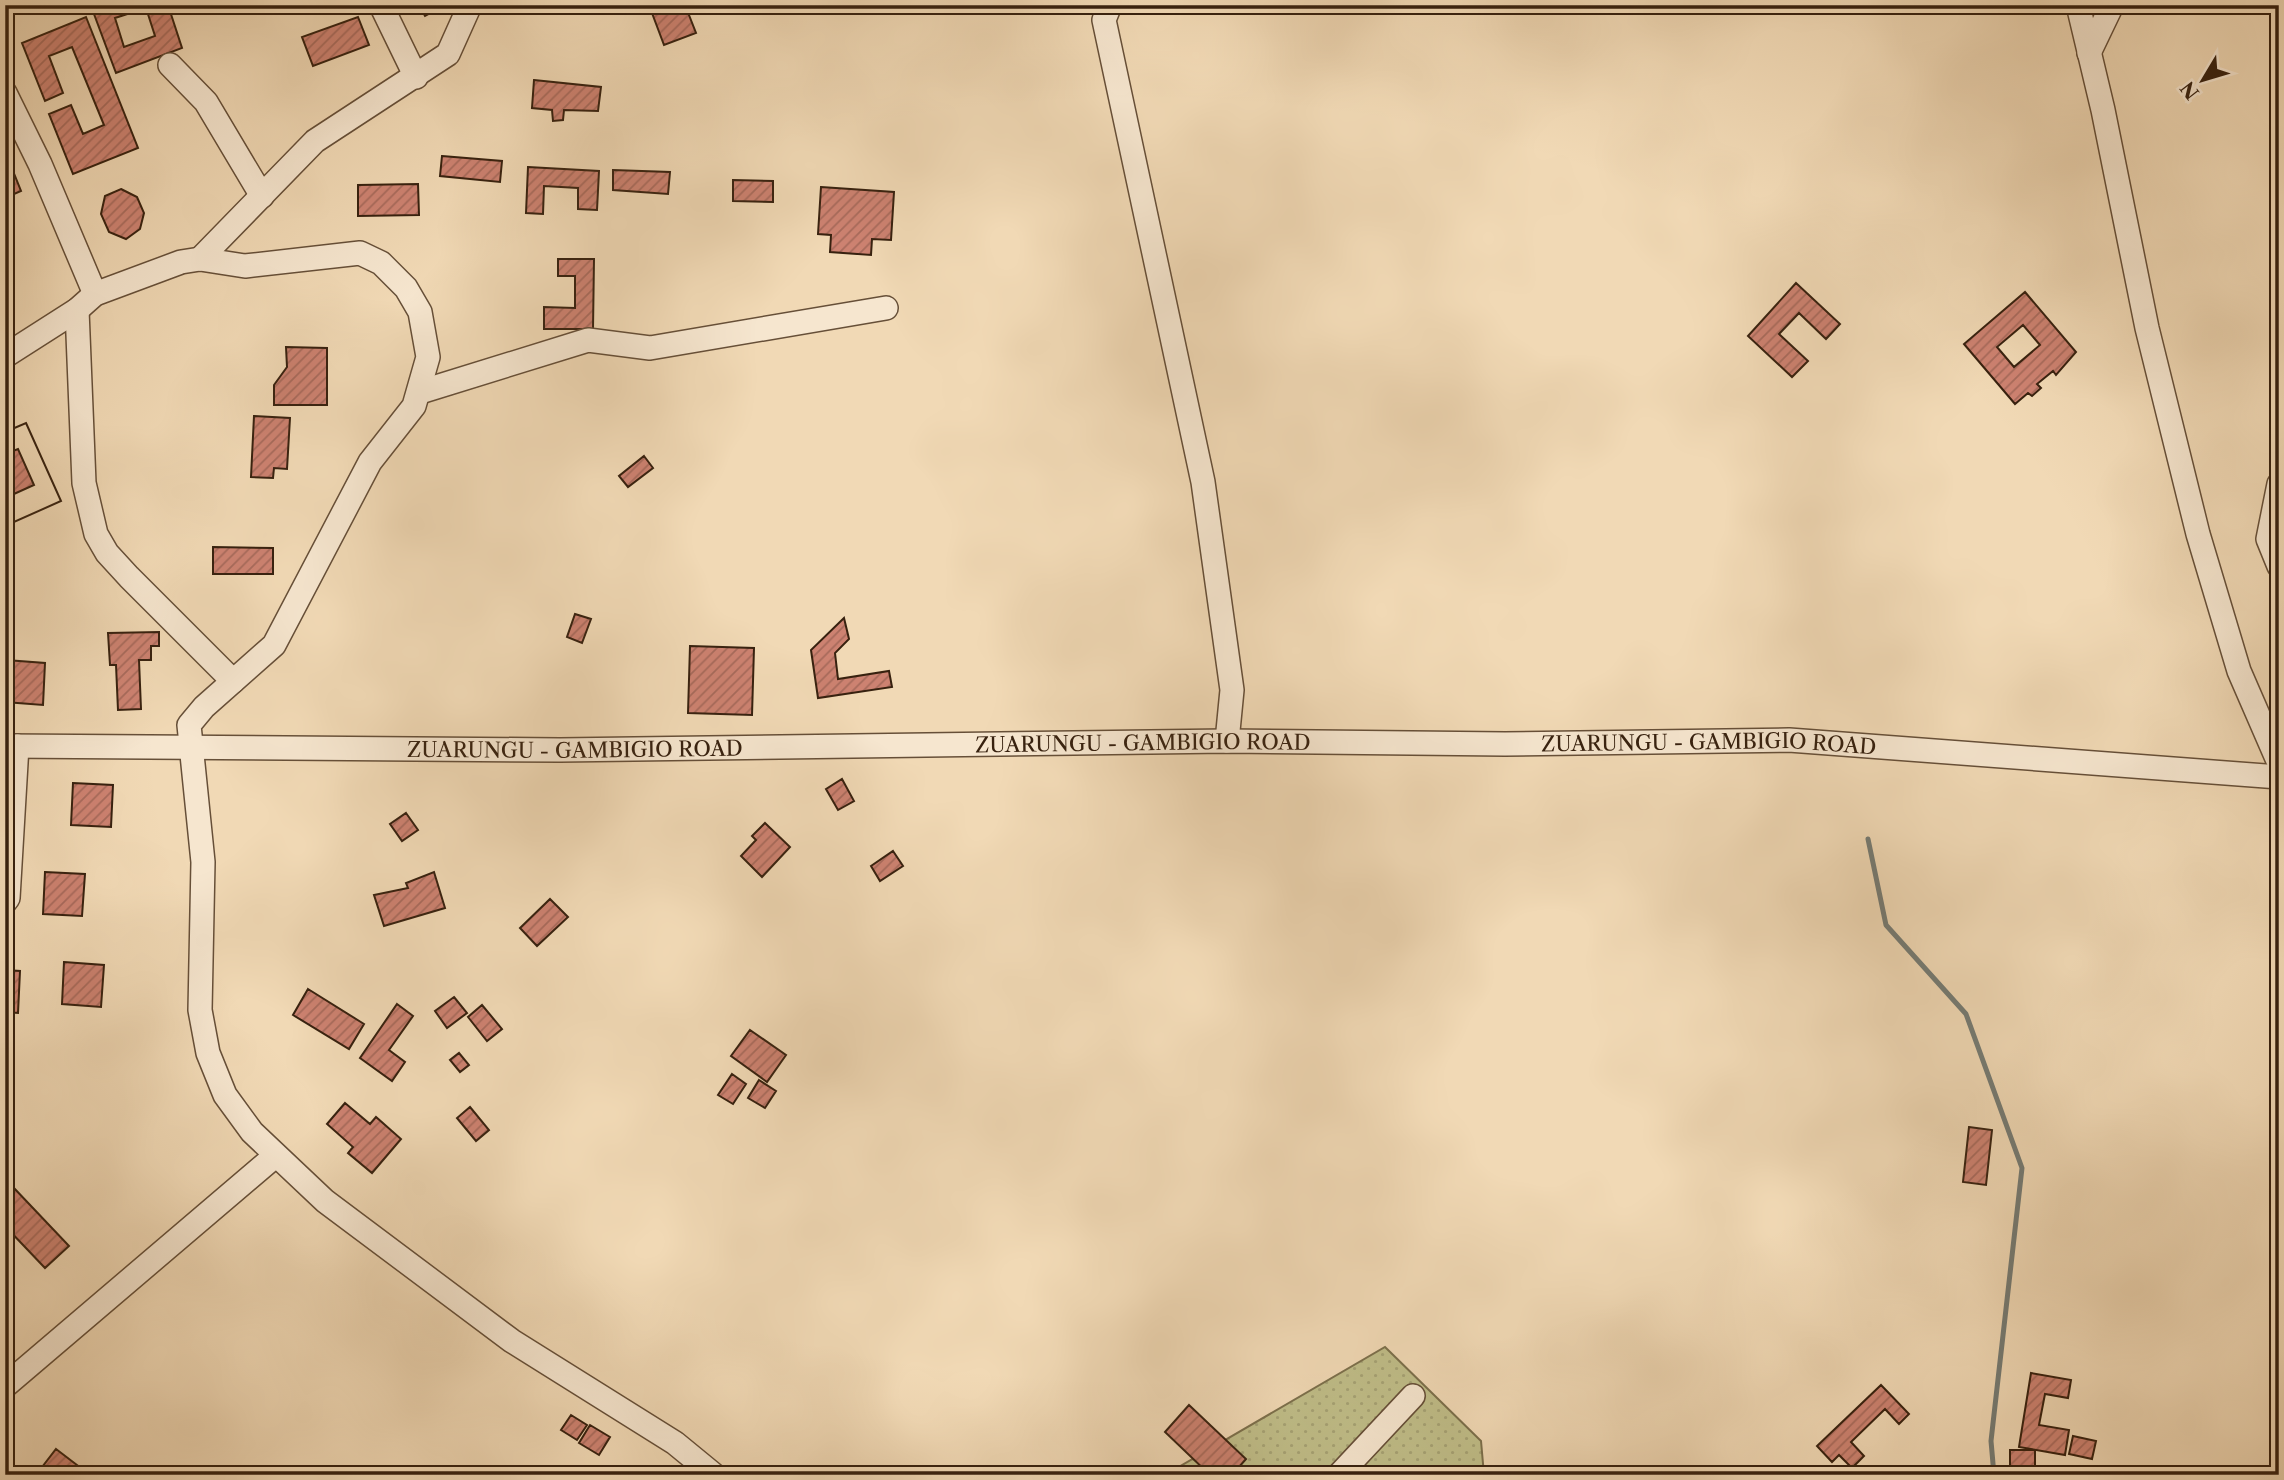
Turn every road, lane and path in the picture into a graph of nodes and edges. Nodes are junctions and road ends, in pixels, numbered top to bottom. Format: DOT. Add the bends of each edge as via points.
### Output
graph roads {
  1 [pos="381,5"];
  2 [pos="470,5"];
  3 [pos="1110,5"];
  4 [pos="2078,5"];
  5 [pos="2112,5"];
  6 [pos="2089,53"];
  7 [pos="170,65"];
  8 [pos="416,77"];
  9 [pos="5,93"];
  10 [pos="262,196"];
  11 [pos="200,259"];
  12 [pos="95,294"];
  13 [pos="886,308"];
  14 [pos="77,310"];
  15 [pos="5,356"];
  16 [pos="420,392"];
  17 [pos="2279,484"];
  18 [pos="2279,566"];
  19 [pos="233,681"];
  20 [pos="1227,741"];
  21 [pos="11,746"];
  22 [pos="192,746"];
  23 [pos="2279,763"];
  24 [pos="2279,777"];
  25 [pos="5,902"];
  26 [pos="275,1156"];
  27 [pos="5,1386"];
  28 [pos="1413,1396"];
  29 [pos="714,1475"];
  30 [pos="1339,1475"];
  1 -- 8 [label="street"];
  2 -- 8 [label="street" via="448,54"];
  3 -- 20 [label="street" via="1104,20 1203,482 1232,690"];
  4 -- 6 [label="street"];
  5 -- 6 [label="street"];
  6 -- 23 [label="street" via="2147,328 2198,534 2239,671"];
  7 -- 10 [label="street" via="206,102"];
  8 -- 10 [label="street" via="316,141"];
  9 -- 12 [label="street"];
  10 -- 11 [label="street"];
  11 -- 12 [label="street"];
  11 -- 16 [label="street" via="245,266 360,254 381,263 406,288 420,312 428,357"];
  12 -- 14 [label="street"];
  13 -- 16 [label="street" via="650,348 588,340"];
  14 -- 15 [label="street"];
  14 -- 19 [label="street" via="84,483 96,534 129,577"];
  16 -- 19 [label="street" via="370,462 280,635"];
  17 -- 18 [label="street" via="2267,539"];
  19 -- 22 [label="street" via="193,718 189,725"];
  20 -- 22 [label="street, ZUARUNGU - GAMBIGIO ROAD" via="560,750"];
  20 -- 24 [label="street, ZUARUNGU - GAMBIGIO ROAD" via="1789,740"];
  21 -- 22 [label="street, ZUARUNGU - GAMBIGIO ROAD"];
  21 -- 25 [label="street"];
  22 -- 26 [label="street" via="204,862 200,997 208,1053 225,1095"];
  26 -- 27 [label="street"];
  26 -- 29 [label="street" via="325,1201 512,1341 675,1443"];
  28 -- 30 [label="street"];
}
